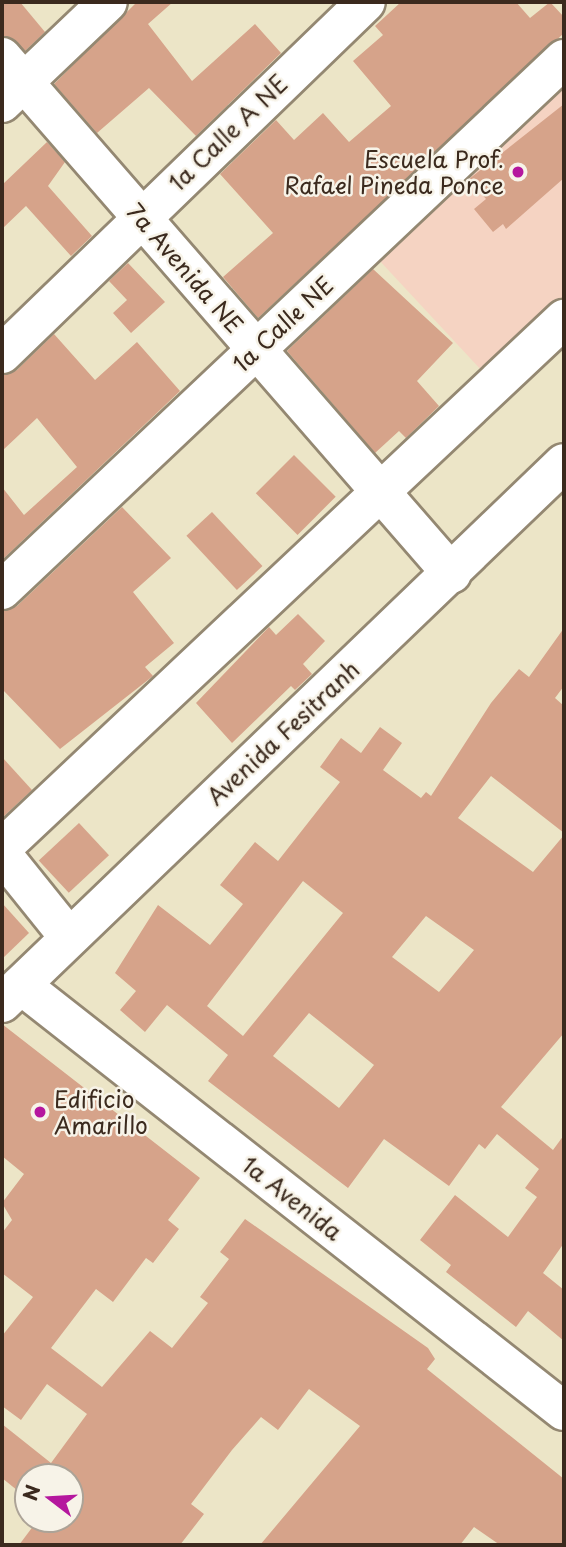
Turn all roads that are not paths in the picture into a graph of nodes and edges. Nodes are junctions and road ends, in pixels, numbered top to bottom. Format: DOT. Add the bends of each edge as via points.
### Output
graph roads {
  1 [pos="108,2"];
  2 [pos="366,2"];
  3 [pos="564,59"];
  4 [pos="9,81"];
  5 [pos="141,217"];
  6 [pos="560,331"];
  7 [pos="256,350"];
  8 [pos="2,354"];
  9 [pos="564,463"];
  10 [pos="380,492"];
  11 [pos="452,574"];
  12 [pos="2,590"];
  13 [pos="2,848"];
  14 [pos="2,854"];
  15 [pos="68,936"];
  16 [pos="11,994"];
  17 [pos="564,1411"];
  1 -- 4 [label="street"];
  2 -- 5 [label="street, 1a Calle A NE"];
  3 -- 7 [label="street, 1a Calle NE"];
  4 -- 5 [label="street, 7a Avenida NE"];
  5 -- 7 [label="street, 7a Avenida NE"];
  5 -- 8 [label="street, 1a Calle A NE"];
  6 -- 10 [label="street"];
  7 -- 10 [label="street, 7a Avenida NE"];
  7 -- 12 [label="street, 1a Calle NE"];
  9 -- 11 [label="street, Avenida Fesitranh"];
  10 -- 11 [label="street, 7a Avenida NE"];
  10 -- 13 [label="street"];
  11 -- 15 [label="street, Avenida Fesitranh"];
  14 -- 15 [label="street"];
  15 -- 16 [label="street, Avenida Fesitranh"];
  16 -- 17 [label="street, 1a Avenida"];
}
